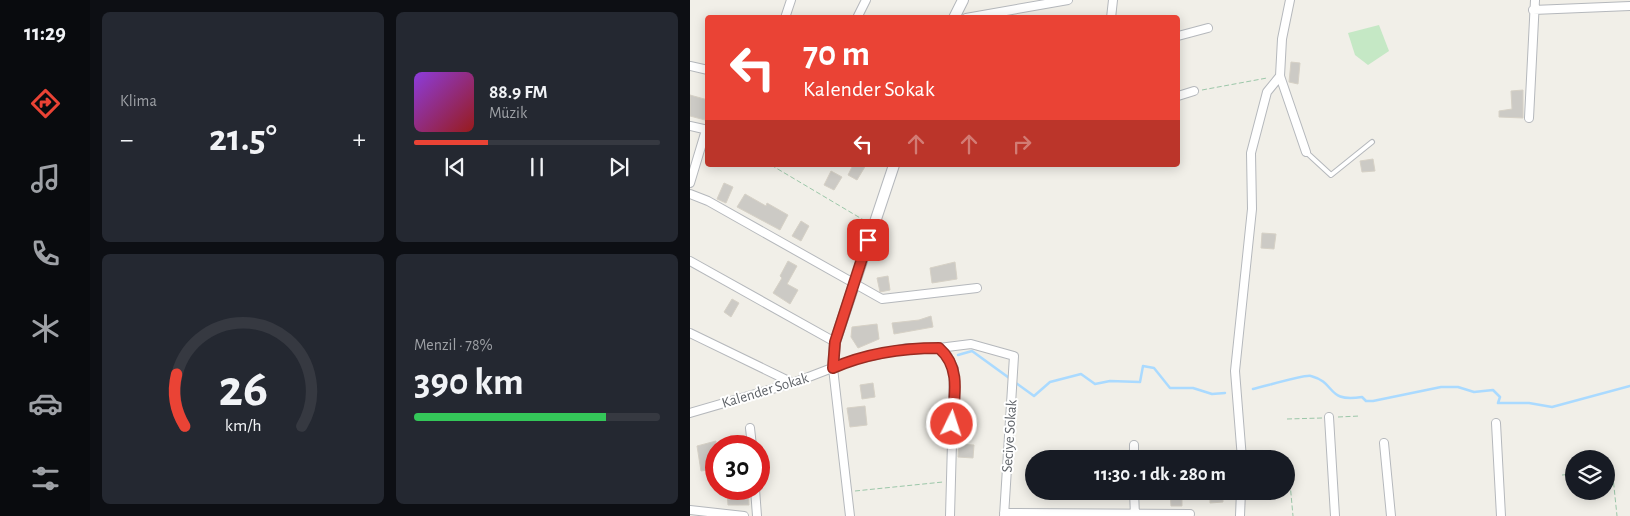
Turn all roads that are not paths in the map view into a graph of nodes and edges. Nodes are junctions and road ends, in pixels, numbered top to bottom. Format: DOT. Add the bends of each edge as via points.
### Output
graph roads {
  1 [pos="791,0"];
  2 [pos="866,0"];
  3 [pos="963,0"];
  4 [pos="1068,0"];
  5 [pos="1113,0"];
  6 [pos="1290,0"];
  7 [pos="1535,0"];
  8 [pos="1630,6"];
  9 [pos="1533,10"];
  10 [pos="786,15"];
  11 [pos="858,15"];
  12 [pos="956,15"];
  13 [pos="983,15"];
  14 [pos="1111,15"];
  15 [pos="1208,28"];
  16 [pos="1180,35"];
  17 [pos="690,66"];
  18 [pos="705,69"];
  19 [pos="1280,76"];
  20 [pos="1194,92"];
  21 [pos="1180,96"];
  22 [pos="1529,118"];
  23 [pos="690,126"];
  24 [pos="705,130"];
  25 [pos="705,136"];
  26 [pos="1372,142"];
  27 [pos="1306,152"];
  28 [pos="894,167"];
  29 [pos="690,183"];
  30 [pos="690,194"];
  31 [pos="690,261"];
  32 [pos="853,284"];
  33 [pos="977,288"];
  34 [pos="690,333"];
  35 [pos="835,342"];
  36 [pos="939,348"];
  37 [pos="1014,356"];
  38 [pos="833,368"];
  39 [pos="793,382"];
  40 [pos="690,413"];
  41 [pos="1329,417"];
  42 [pos="1496,423"];
  43 [pos="750,428"];
  44 [pos="751,435"];
  45 [pos="1384,444"];
  46 [pos="1134,445"];
  47 [pos="1134,450"];
  48 [pos="1241,450"];
  49 [pos="756,500"];
  50 [pos="1134,500"];
  51 [pos="1241,500"];
  52 [pos="690,510"];
  53 [pos="1190,514"];
  54 [pos="1004,515"];
  55 [pos="1135,515"];
  56 [pos="744,516"];
  57 [pos="757,516"];
  58 [pos="850,516"];
  59 [pos="950,516"];
  60 [pos="1240,516"];
  61 [pos="1335,516"];
  62 [pos="1391,516"];
  63 [pos="1501,516"];
  1 -- 10 [label="street"];
  2 -- 11 [label="street"];
  3 -- 12 [label="street"];
  4 -- 13 [label="street"];
  5 -- 14 [label="street"];
  6 -- 19 [label="street" via="1282,39"];
  7 -- 9 [label="street"];
  8 -- 9 [label="street"];
  9 -- 22 [label="street"];
  15 -- 16 [label="street"];
  17 -- 18 [label="street"];
  19 -- 27 [label="street"];
  19 -- 48 [label="street" via="1267,92 1251,153 1252,209 1235,371"];
  20 -- 21 [label="street"];
  23 -- 24 [label="street"];
  25 -- 29 [label="street"];
  26 -- 27 [label="lane" via="1331,176"];
  28 -- 32 [label="street"];
  30 -- 32 [label="street"];
  31 -- 35 [label="street"];
  32 -- 33 [label="street" via="882,299"];
  32 -- 35 [label="street"];
  34 -- 39 [label="street"];
  35 -- 38 [label="street"];
  36 -- 37 [label="street, Kalender Sokak" via="971,344"];
  36 -- 38 [label="street, Kalender Sokak" via="907,348 853,360"];
  36 -- 59 [label="street" via="954,369"];
  37 -- 54 [label="street, Seciye Sokak"];
  38 -- 39 [label="street, Kalender Sokak"];
  38 -- 58 [label="street"];
  39 -- 40 [label="street, Kalender Sokak"];
  41 -- 61 [label="street"];
  42 -- 63 [label="street"];
  43 -- 44 [label="street"];
  45 -- 62 [label="street"];
  46 -- 47 [label="street"];
  49 -- 57 [label="street"];
  50 -- 55 [label="street"];
  51 -- 60 [label="street"];
  52 -- 56 [label="street"];
  53 -- 55 [label="street"];
  54 -- 55 [label="street"];
}
